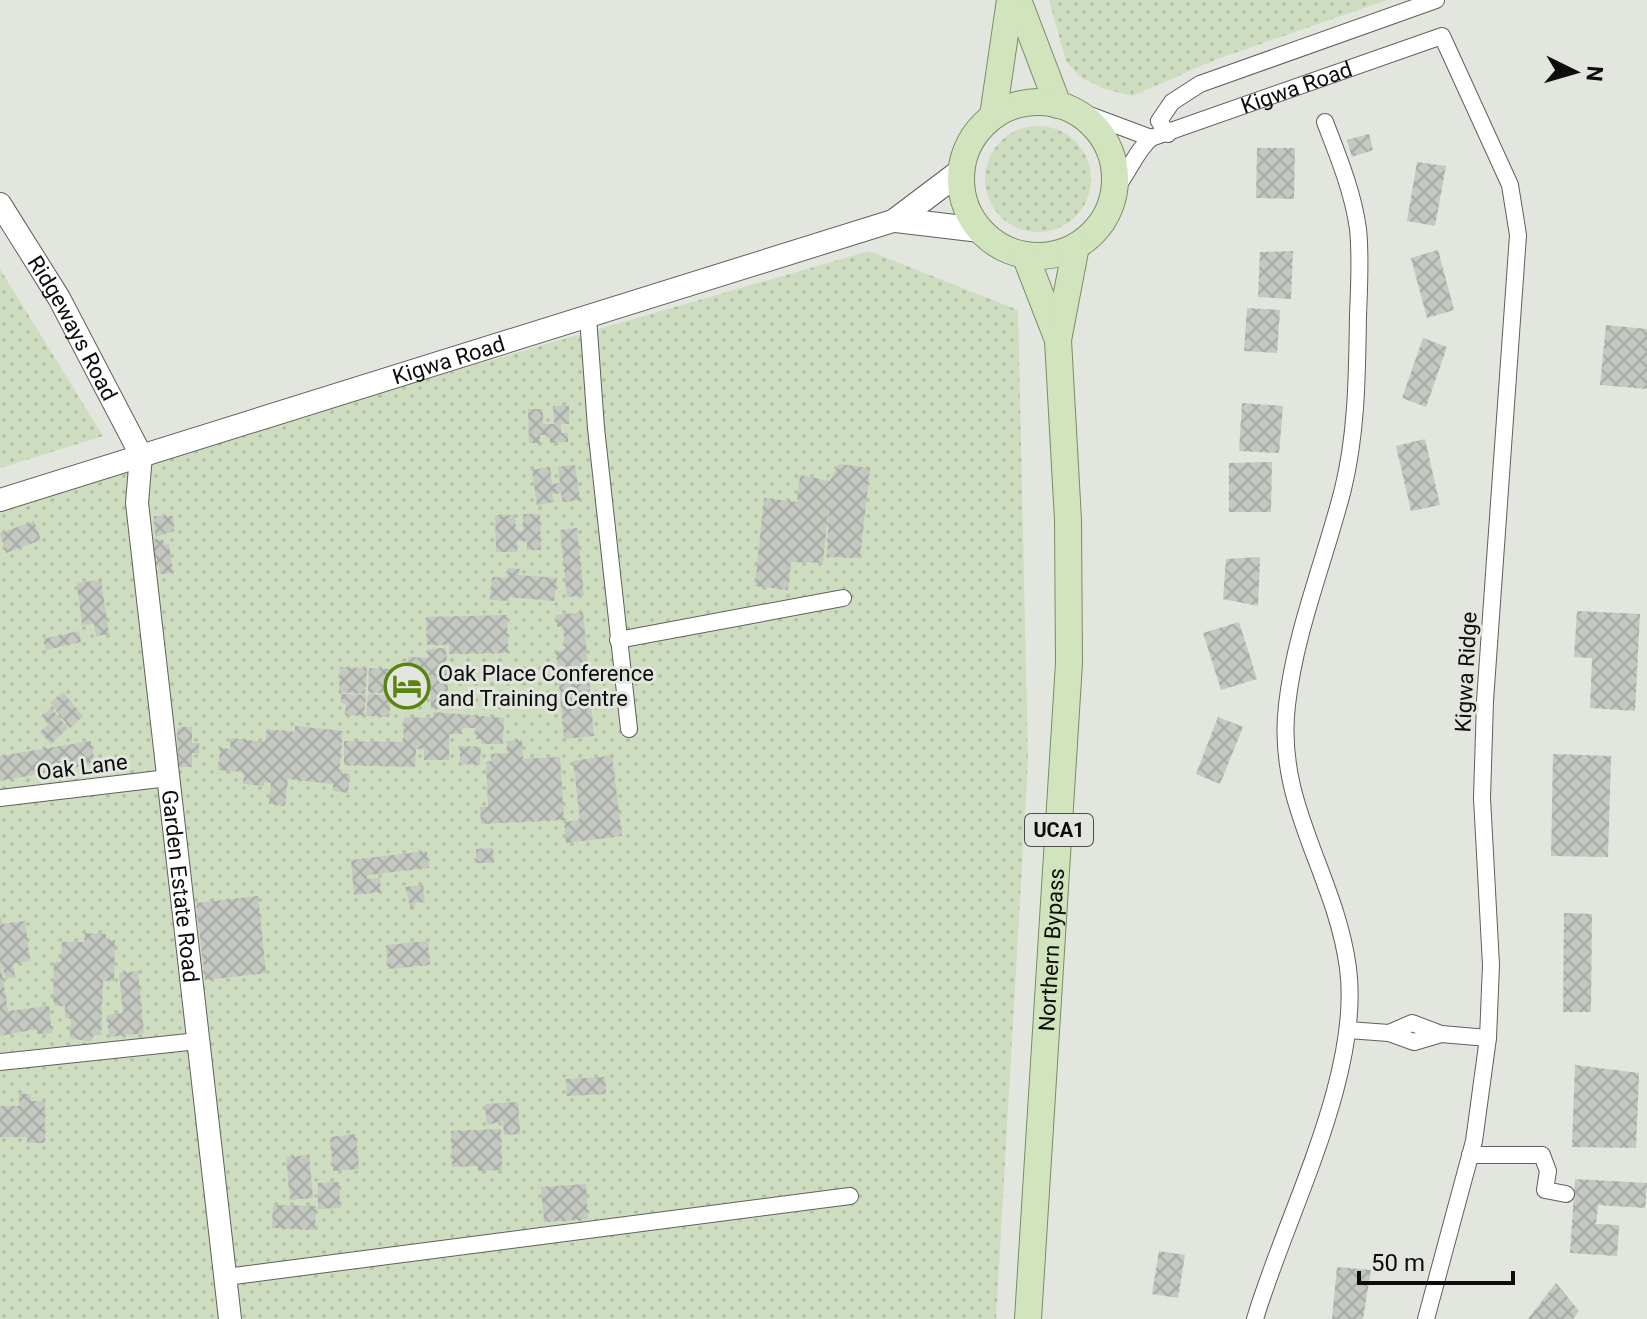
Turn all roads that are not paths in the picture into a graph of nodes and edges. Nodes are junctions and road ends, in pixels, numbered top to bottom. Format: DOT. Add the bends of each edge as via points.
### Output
graph roads {
  1 [pos="1010,0"];
  2 [pos="1018,0"];
  3 [pos="1436,0"];
  4 [pos="1442,36"];
  5 [pos="1063,106"];
  6 [pos="993,116"];
  7 [pos="1325,122"];
  8 [pos="1168,134"];
  9 [pos="1151,138"];
  10 [pos="961,171"];
  11 [pos="1114,190"];
  12 [pos="0,204"];
  13 [pos="896,220"];
  14 [pos="980,230"];
  15 [pos="1076,246"];
  16 [pos="1025,255"];
  17 [pos="588,317"];
  18 [pos="1058,340"];
  19 [pos="141,455"];
  20 [pos="0,500"];
  21 [pos="843,598"];
  22 [pos="618,640"];
  23 [pos="629,729"];
  24 [pos="168,778"];
  25 [pos="0,798"];
  26 [pos="1348,1030"];
  27 [pos="1488,1038"];
  28 [pos="198,1041"];
  29 [pos="0,1062"];
  30 [pos="1470,1155"];
  31 [pos="1566,1194"];
  32 [pos="850,1196"];
  33 [pos="226,1277"];
  34 [pos="230,1319"];
  35 [pos="1028,1319"];
  36 [pos="1255,1319"];
  37 [pos="1426,1319"];
  1 -- 6 [label="main road"];
  2 -- 5 [label="main road"];
  3 -- 8 [label="street" via="1200,84 1163,111 1159,121"];
  4 -- 8 [label="street, Kigwa Road"];
  4 -- 27 [label="street, Kigwa Ridge" via="1510,185 1518,235 1485,701"];
  5 -- 6 [label="main road" via="1025,102"];
  5 -- 9 [label="street"];
  5 -- 11 [label="main road" via="1087,119 1102,136 1112,156"];
  6 -- 10 [label="main road" via="971,139"];
  7 -- 26 [label="street" via="1358,229 1357,382 1343,486 1287,703 1285,751 1294,805 1341,927 1350,991"];
  8 -- 9 [label="street, Kigwa Road"];
  9 -- 11 [label="street"];
  10 -- 13 [label="main road"];
  10 -- 14 [label="main road" via="963,196"];
  11 -- 15 [label="main road" via="1104,219"];
  12 -- 19 [label="street, Ridgeways Road" via="59,298"];
  13 -- 14 [label="main road"];
  13 -- 17 [label="street, Kigwa Road"];
  14 -- 16 [label="main road" via="995,243"];
  15 -- 16 [label="main road" via="1060,253"];
  15 -- 18 [label="main road, UCA1"];
  16 -- 18 [label="main road, UCA1"];
  17 -- 19 [label="street, Kigwa Road"];
  17 -- 22 [label="street"];
  18 -- 35 [label="main road, Northern Bypass / UCA1" via="1069,663"];
  19 -- 20 [label="street, Kigwa Road"];
  19 -- 24 [label="street, Garden Estate Road" via="137,503"];
  21 -- 22 [label="street"];
  22 -- 23 [label="street"];
  24 -- 25 [label="street, Oak Lane"];
  24 -- 28 [label="street, Garden Estate Road"];
  26 -- 27 [label="street" via="1389,1033 1412,1023 1441,1034"];
  26 -- 36 [label="street" via="1314,1150"];
  27 -- 30 [label="street, Kigwa Ridge"];
  28 -- 29 [label="street"];
  28 -- 33 [label="street, Garden Estate Road"];
  30 -- 31 [label="street" via="1542,1155 1548,1171 1545,1190"];
  30 -- 37 [label="street, Kigwa Ridge"];
  32 -- 33 [label="street"];
  33 -- 34 [label="street, Garden Estate Road"];
}
